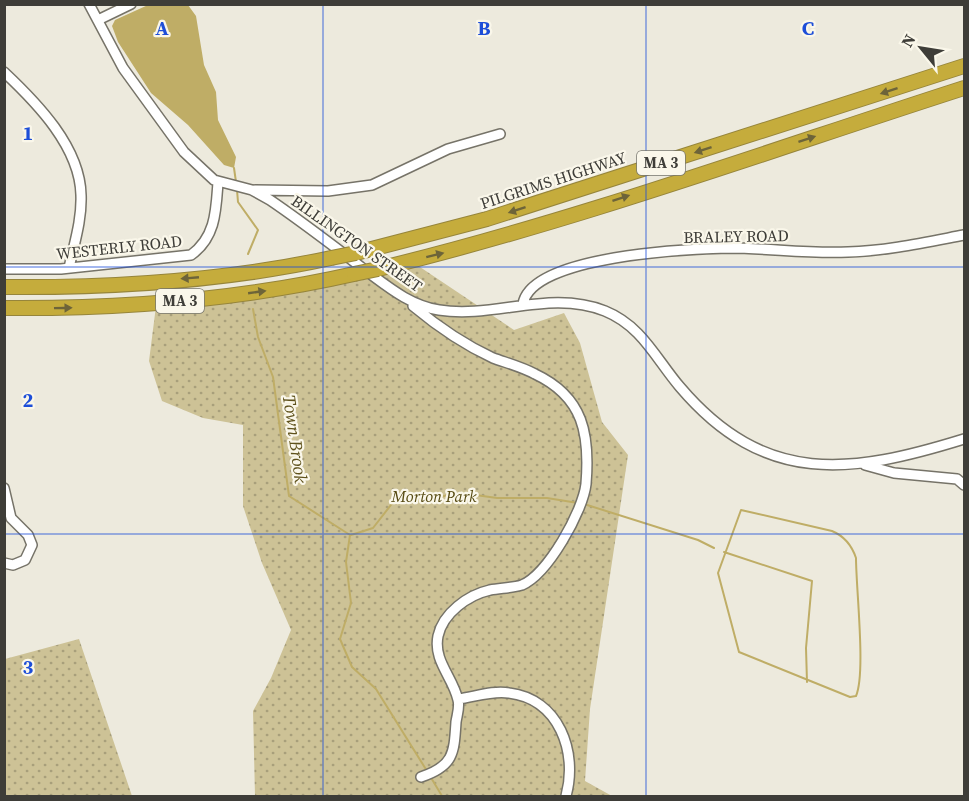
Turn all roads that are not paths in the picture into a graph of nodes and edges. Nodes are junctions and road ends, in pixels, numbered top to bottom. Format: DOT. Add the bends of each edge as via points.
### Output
graph roads {
  1 [pos="89,4"];
  2 [pos="131,4"];
  3 [pos="98,20"];
  4 [pos="964,66"];
  5 [pos="4,72"];
  6 [pos="964,88"];
  7 [pos="500,134"];
  8 [pos="221,183"];
  9 [pos="249,189"];
  10 [pos="964,235"];
  11 [pos="69,268"];
  12 [pos="4,269"];
  13 [pos="4,287"];
  14 [pos="407,301"];
  15 [pos="523,304"];
  16 [pos="4,308"];
  17 [pos="964,439"];
  18 [pos="861,464"];
  19 [pos="964,485"];
  20 [pos="4,488"];
  21 [pos="12,520"];
  22 [pos="5,528"];
  23 [pos="4,563"];
  24 [pos="458,699"];
  25 [pos="421,777"];
  26 [pos="566,796"];
  1 -- 3 [label="street, BILLINGTON STREET"];
  2 -- 3 [label="street"];
  3 -- 8 [label="street, BILLINGTON STREET" via="123,68 183,152 199,169"];
  4 -- 13 [label="highway, PILGRIMS HIGHWAY / MA 3, one-way, bridge" via="487,219 356,253 216,276 96,286"];
  5 -- 11 [label="street" via="37,106 75,163 81,202"];
  16 -- 6 [label="highway, MA 3, one-way, bridge" via="174,302 312,284 378,269 552,220"];
  7 -- 9 [label="street" via="448,148 372,184 328,192"];
  8 -- 9 [label="street, BILLINGTON STREET"];
  8 -- 11 [label="street, WESTERLY ROAD" via="209,236 191,255"];
  9 -- 14 [label="street, BILLINGTON STREET" via="289,213"];
  10 -- 15 [label="street, BRALEY ROAD" via="848,252 730,248 595,260 546,279 527,294"];
  11 -- 12 [label="street, WESTERLY ROAD"];
  14 -- 15 [label="street, BILLINGTON STREET" via="429,309 460,312"];
  14 -- 24 [label="street" via="475,348 538,375 572,402 586,438 583,499 560,543 531,579 480,594 446,619 439,634 438,653"];
  15 -- 18 [label="street, BILLINGTON STREET" via="588,306 619,318 647,342 706,414 742,443 800,462"];
  17 -- 18 [label="street, BILLINGTON STREET"];
  18 -- 19 [label="street" via="957,479"];
  20 -- 21 [label="street"];
  21 -- 22 [label="street"];
  21 -- 23 [label="street" via="28,534 32,545 25,560 14,565"];
  24 -- 25 [label="street" via="455,747 447,763"];
  24 -- 26 [label="street" via="508,692 550,711 559,724 568,753 570,780"];
}
